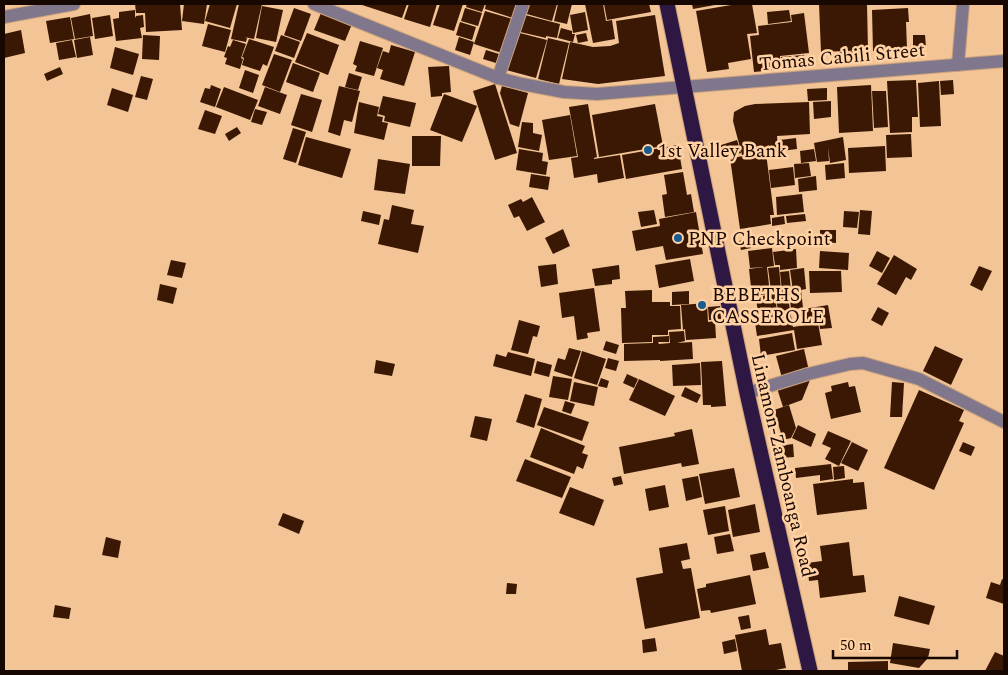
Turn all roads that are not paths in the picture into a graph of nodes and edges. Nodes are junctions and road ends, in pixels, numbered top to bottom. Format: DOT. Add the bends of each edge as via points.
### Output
graph roads {
  1 [pos="74,4"];
  2 [pos="314,4"];
  3 [pos="523,4"];
  4 [pos="666,4"];
  5 [pos="963,4"];
  6 [pos="4,17"];
  7 [pos="1004,61"];
  8 [pos="958,65"];
  9 [pos="498,78"];
  10 [pos="683,88"];
  11 [pos="747,393"];
  12 [pos="1004,422"];
  13 [pos="810,671"];
  1 -- 6 [label="street"];
  2 -- 9 [label="street, Tomas Cabili Street"];
  3 -- 9 [label="street"];
  4 -- 10 [label="highway, Linamon-Zamboanga Road"];
  5 -- 8 [label="street"];
  7 -- 8 [label="street, Tomas Cabili Street"];
  8 -- 10 [label="street, Tomas Cabili Street"];
  9 -- 10 [label="street, Tomas Cabili Street" via="564,92 597,94"];
  10 -- 11 [label="highway, Linamon-Zamboanga Road"];
  11 -- 12 [label="street" via="808,374 863,363 919,379"];
  11 -- 13 [label="highway, Linamon-Zamboanga Road"];
}
